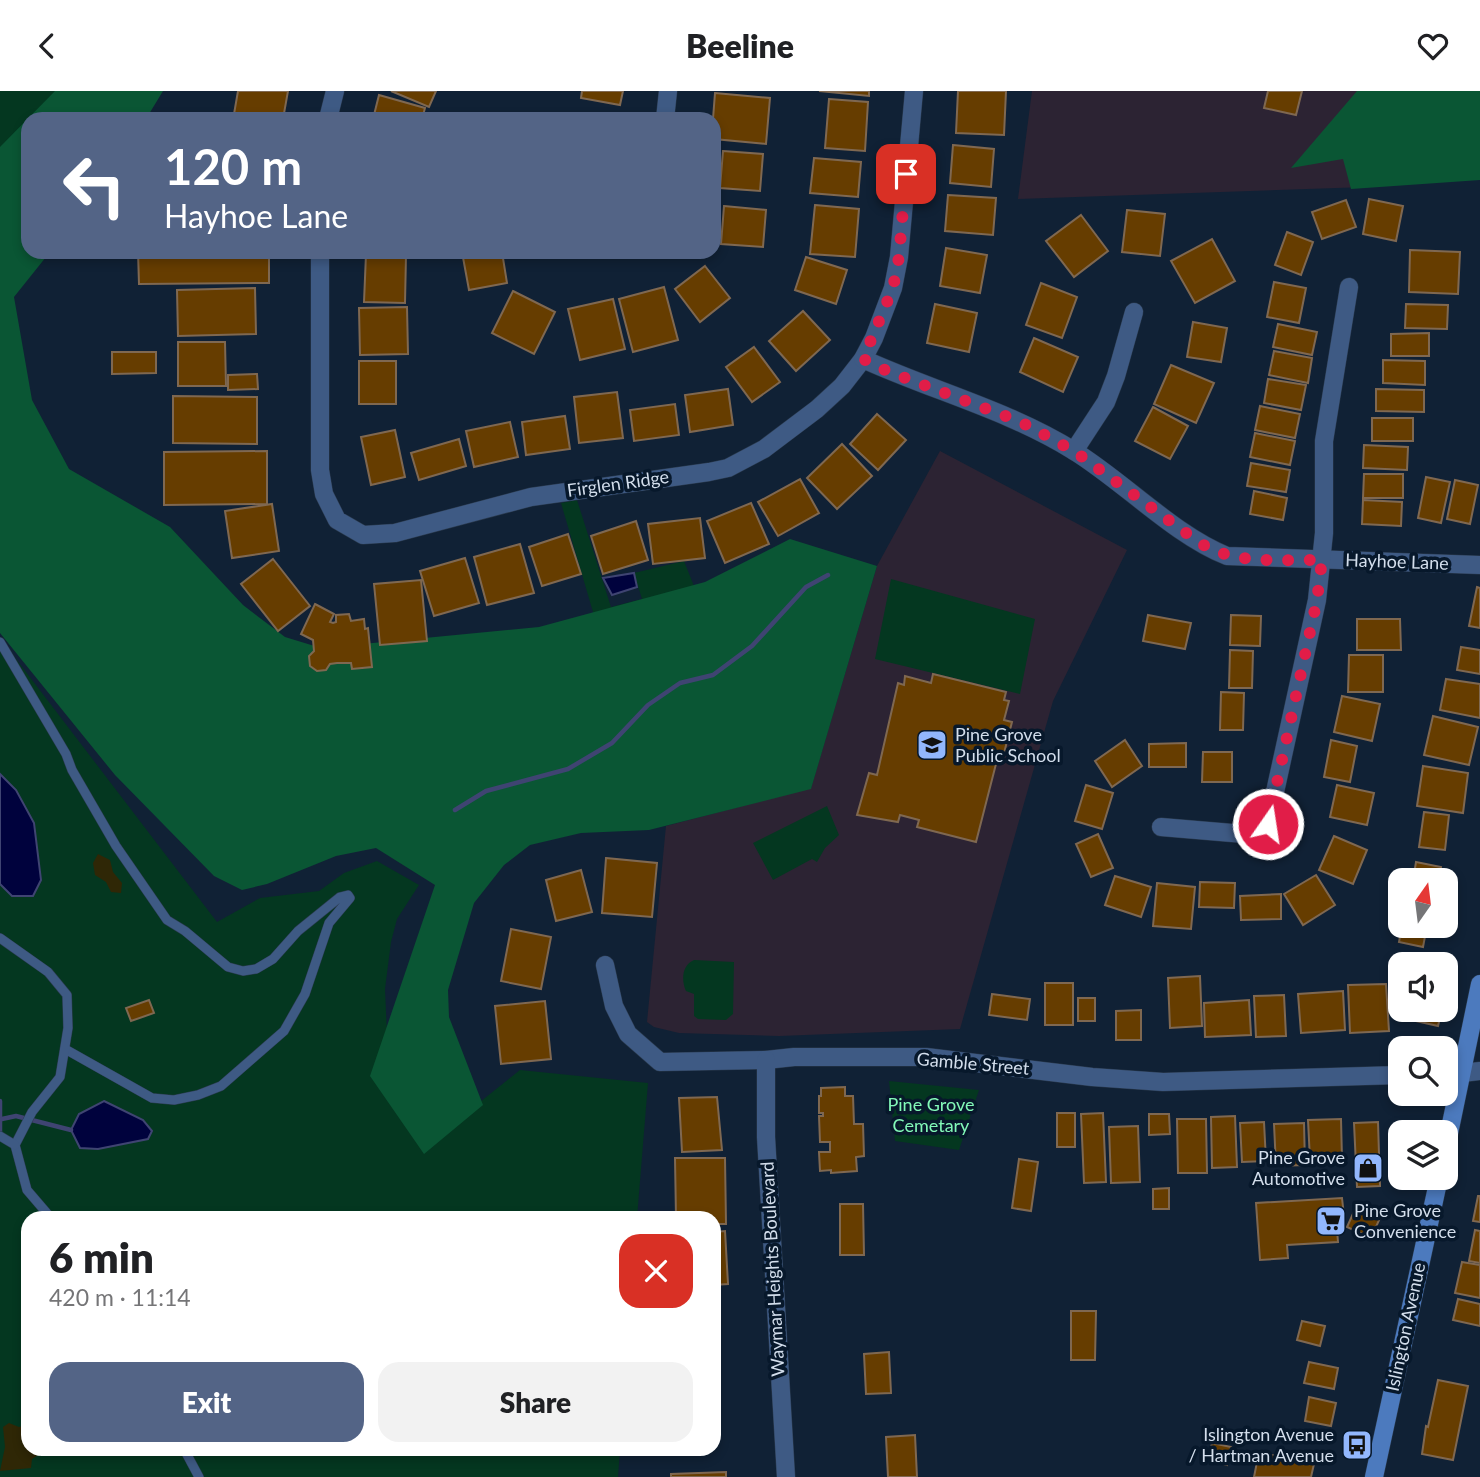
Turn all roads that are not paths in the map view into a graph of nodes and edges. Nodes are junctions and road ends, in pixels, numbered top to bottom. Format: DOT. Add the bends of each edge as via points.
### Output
graph roads {
  1 [pos="335,91"];
  2 [pos="668,91"];
  3 [pos="914,91"];
  4 [pos="330,112"];
  5 [pos="666,112"];
  6 [pos="320,259"];
  7 [pos="1349,287"];
  8 [pos="1134,313"];
  9 [pos="863,359"];
  10 [pos="1074,451"];
  11 [pos="1322,560"];
  12 [pos="1480,565"];
  13 [pos="0,642"];
  14 [pos="1161,827"];
  15 [pos="0,938"];
  16 [pos="605,965"];
  17 [pos="1480,984"];
  18 [pos="65,1049"];
  19 [pos="765,1060"];
  20 [pos="1463,1073"];
  21 [pos="1388,1075"];
  22 [pos="1452,1120"];
  23 [pos="0,1136"];
  24 [pos="12,1143"];
  25 [pos="1436,1190"];
  26 [pos="45,1211"];
  27 [pos="188,1456"];
  28 [pos="199,1477"];
  29 [pos="786,1477"];
  30 [pos="1374,1477"];
  1 -- 4 [label="street"];
  2 -- 5 [label="street"];
  3 -- 9 [label="street, Firglen Ridge" via="897,271"];
  6 -- 9 [label="street, Firglen Ridge" via="320,470 324,494 337,520 363,535 395,533 531,497 728,468 764,449 817,409"];
  7 -- 11 [label="street" via="1324,441"];
  8 -- 10 [label="street" via="1106,402"];
  9 -- 10 [label="street, Hayhoe Lane" via="1021,422"];
  10 -- 11 [label="street, Hayhoe Lane" via="1218,552 1238,558"];
  11 -- 12 [label="street, Hayhoe Lane"];
  11 -- 14 [label="street" via="1268,824 1256,835"];
  13 -- 18 [label="lane" via="116,846 152,899 167,920 228,967 256,969 340,898 350,898 330,923 305,994 284,1031 221,1086 174,1100 152,1098"];
  15 -- 18 [label="lane" via="48,972 67,995"];
  16 -- 19 [label="street, Gamble Street" via="614,1006 628,1034 660,1062"];
  17 -- 20 [label="main road"];
  18 -- 24 [label="lane" via="60,1077"];
  19 -- 21 [label="street, Gamble Street" via="926,1058 1163,1082"];
  19 -- 29 [label="street, Waymar Heights Boulevard"];
  20 -- 22 [label="main road"];
  23 -- 24 [label="lane"];
  24 -- 26 [label="lane" via="27,1190"];
  25 -- 30 [label="main road, Islington Avenue"];
  27 -- 28 [label="lane"];
}
